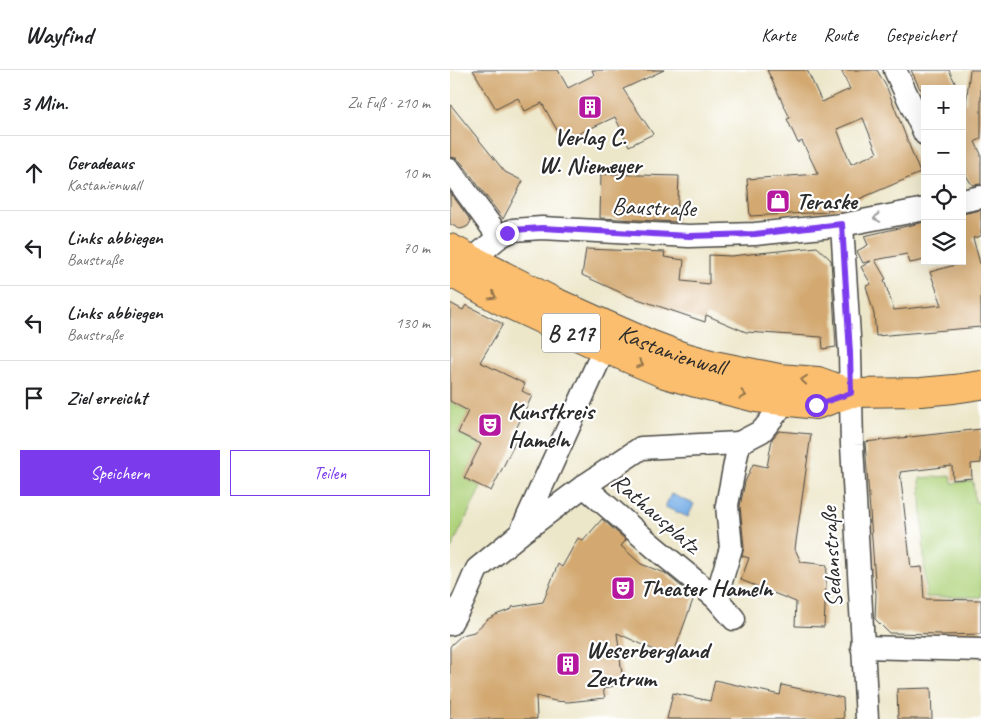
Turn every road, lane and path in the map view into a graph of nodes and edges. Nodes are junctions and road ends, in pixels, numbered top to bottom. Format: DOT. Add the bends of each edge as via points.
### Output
graph roads {
  1 [pos="895,70"];
  2 [pos="923,130"];
  3 [pos="450,170"];
  4 [pos="981,197"];
  5 [pos="966,201"];
  6 [pos="921,210"];
  7 [pos="842,224"];
  8 [pos="499,237"];
  9 [pos="462,253"];
  10 [pos="450,272"];
  11 [pos="600,358"];
  12 [pos="981,385"];
  13 [pos="851,393"];
  14 [pos="778,411"];
  15 [pos="739,443"];
  16 [pos="584,486"];
  17 [pos="521,533"];
  18 [pos="716,598"];
  19 [pos="734,619"];
  20 [pos="450,624"];
  21 [pos="862,647"];
  22 [pos="981,650"];
  23 [pos="867,719"];
  1 -- 2 [label="street"];
  3 -- 8 [label="street"];
  4 -- 5 [label="street"];
  6 -- 7 [label="street, Baustraße, one-way"];
  7 -- 8 [label="street, Baustraße" via="755,234 689,236 542,228 513,230"];
  7 -- 13 [label="street"];
  8 -- 9 [label="street, Baustraße"];
  13 -- 9 [label="main road, Kastanienwall / B 217, one-way" via="818,381 779,378 682,356 553,301"];
  10 -- 13 [label="main road, Kastanienwall / B 217, one-way" via="500,300 665,374 756,398 816,405"];
  11 -- 17 [label="street, Rathausplatz"];
  12 -- 13 [label="main road, Kastanienwall / B 217" via="921,392"];
  13 -- 21 [label="street, Sedanstraße"];
  14 -- 15 [label="street, Rathausplatz" via="762,432"];
  15 -- 16 [label="street, Rathausplatz" via="641,448"];
  15 -- 18 [label="street, Rathausplatz" via="727,505 730,548"];
  16 -- 17 [label="street, Rathausplatz"];
  16 -- 18 [label="street, Rathausplatz"];
  17 -- 20 [label="street, Rathausplatz" via="477,569"];
  18 -- 19 [label="street, Rathausplatz"];
  21 -- 22 [label="street"];
  21 -- 23 [label="street, Sedanstraße"];
}
